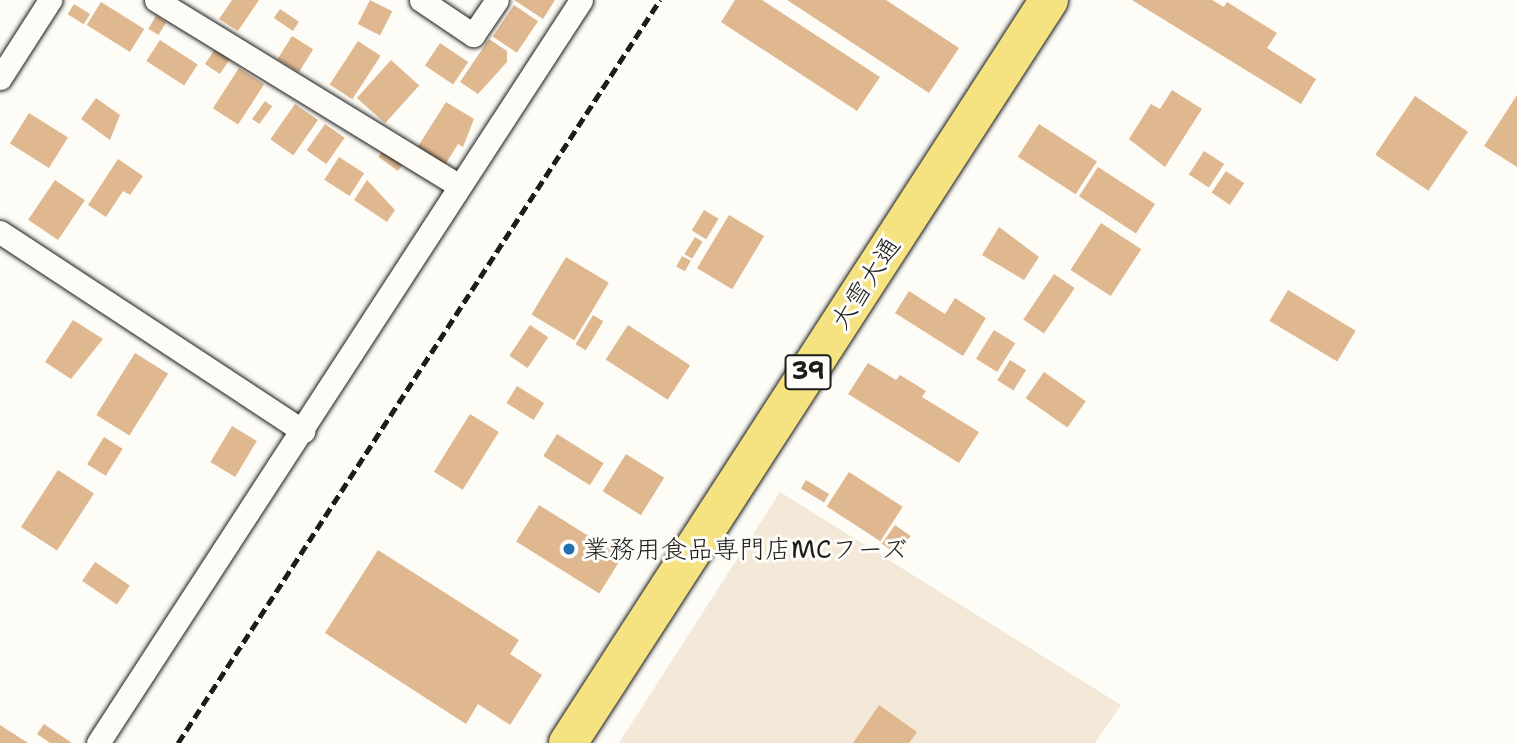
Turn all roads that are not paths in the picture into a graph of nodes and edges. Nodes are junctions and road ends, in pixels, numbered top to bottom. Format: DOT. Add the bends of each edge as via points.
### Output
graph roads {
  1 [pos="50,0"];
  2 [pos="156,0"];
  3 [pos="421,0"];
  4 [pos="497,0"];
  5 [pos="581,0"];
  6 [pos="1049,0"];
  7 [pos="0,78"];
  8 [pos="460,186"];
  9 [pos="0,232"];
  10 [pos="303,431"];
  11 [pos="98,743"];
  12 [pos="568,743"];
  1 -- 7 [label="street"];
  2 -- 8 [label="street"];
  3 -- 4 [label="street" via="473,34"];
  5 -- 8 [label="street"];
  6 -- 12 [label="highway, 大雪大通 / 39"];
  8 -- 10 [label="street"];
  9 -- 10 [label="street"];
  10 -- 11 [label="street"];
}
